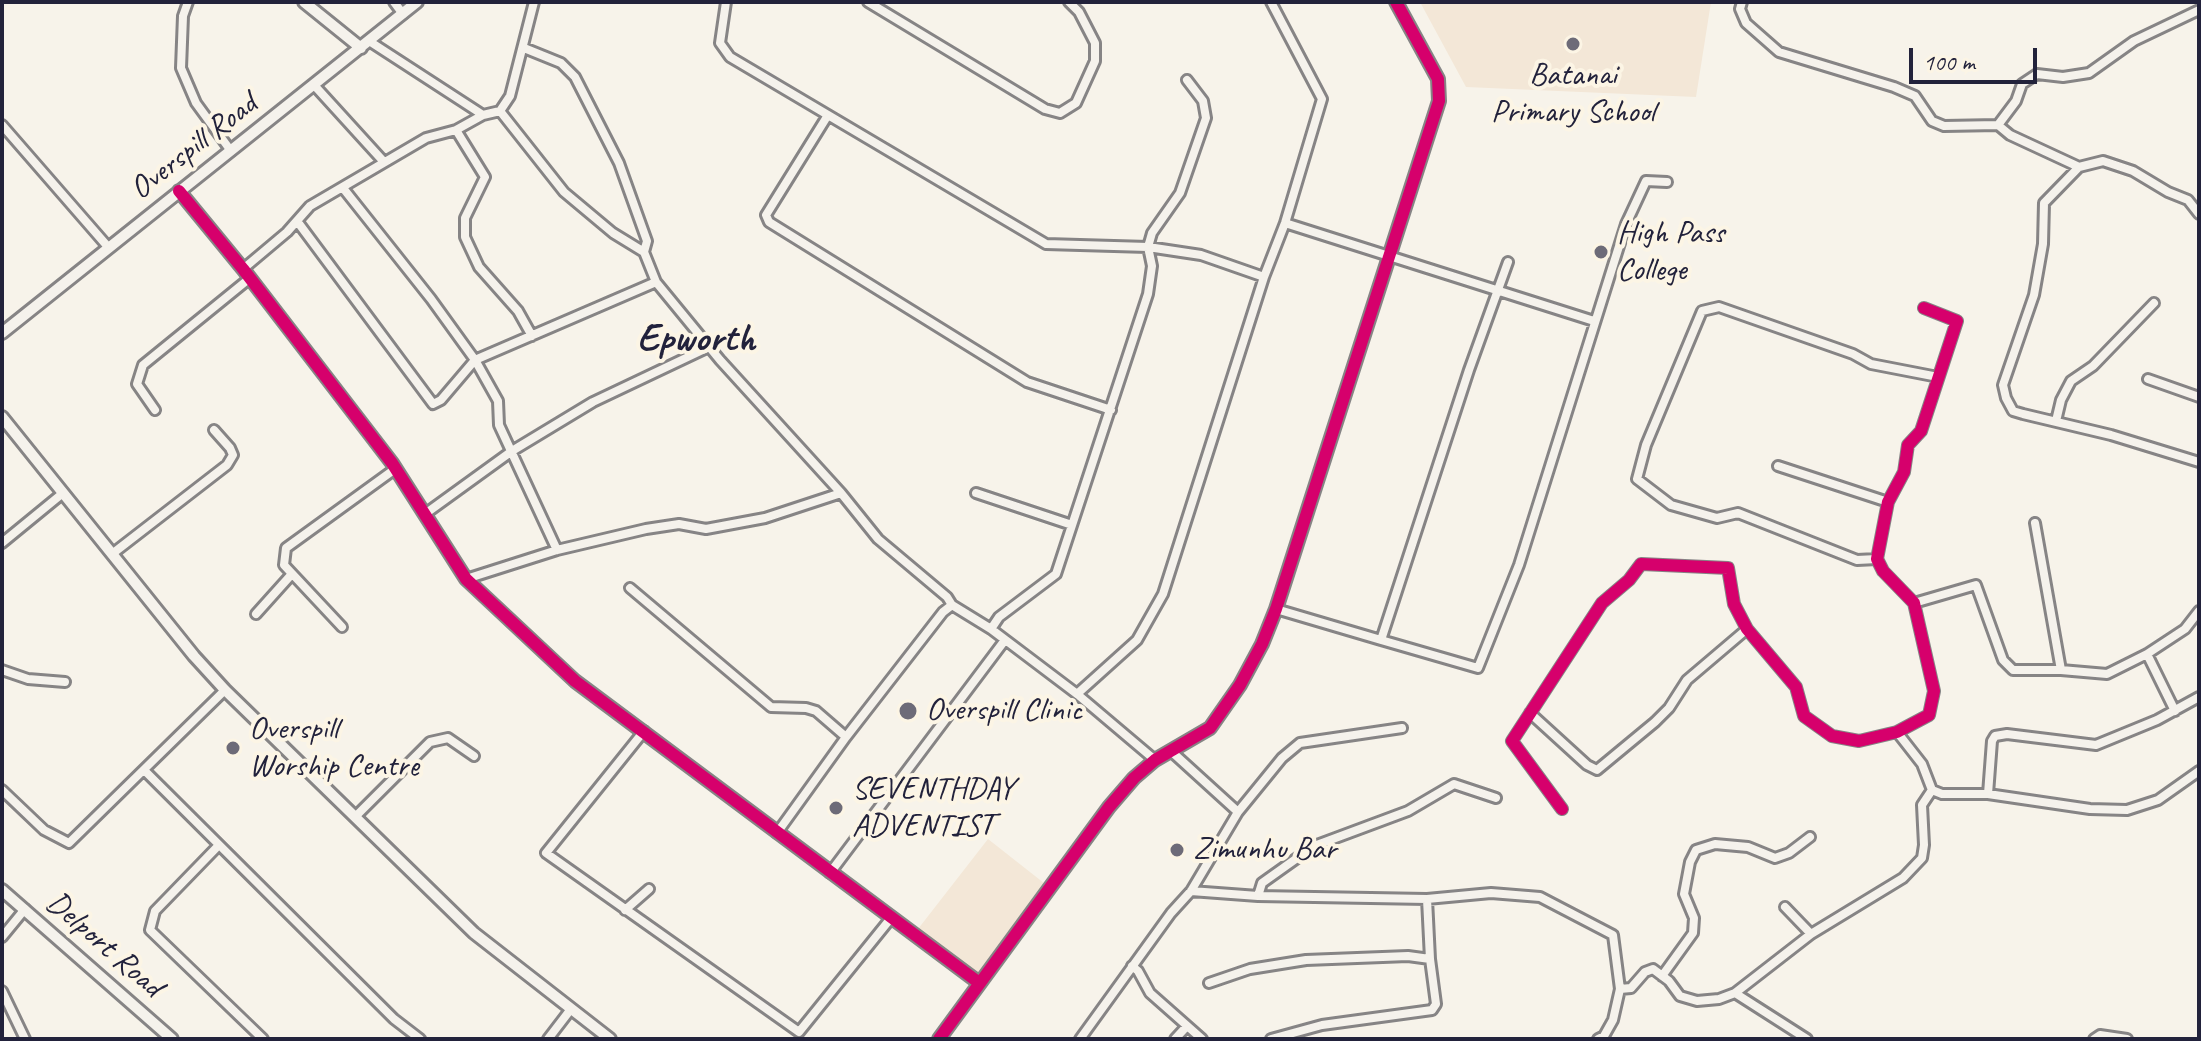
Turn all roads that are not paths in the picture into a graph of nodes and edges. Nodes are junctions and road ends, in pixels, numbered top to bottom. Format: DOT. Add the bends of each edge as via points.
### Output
graph roads {
  1 [pos="188,2"];
  2 [pos="304,2"];
  3 [pos="394,2"];
  4 [pos="417,2"];
  5 [pos="534,2"];
  6 [pos="726,2"];
  7 [pos="868,2"];
  8 [pos="1069,2"];
  9 [pos="1271,2"];
  10 [pos="1396,2"];
  11 [pos="1742,2"];
  12 [pos="2199,10"];
  13 [pos="403,14"];
  14 [pos="365,44"];
  15 [pos="524,48"];
  16 [pos="1187,80"];
  17 [pos="314,85"];
  18 [pos="500,111"];
  19 [pos="483,115"];
  20 [pos="828,115"];
  21 [pos="2,125"];
  22 [pos="1998,125"];
  23 [pos="456,130"];
  24 [pos="231,151"];
  25 [pos="384,162"];
  26 [pos="2079,167"];
  27 [pos="1667,182"];
  28 [pos="343,188"];
  29 [pos="179,191"];
  30 [pos="2199,214"];
  31 [pos="297,221"];
  32 [pos="1285,223"];
  33 [pos="1148,247"];
  34 [pos="109,248"];
  35 [pos="644,252"];
  36 [pos="1391,255"];
  37 [pos="1508,262"];
  38 [pos="247,273"];
  39 [pos="1264,277"];
  40 [pos="656,282"];
  41 [pos="1497,292"];
  42 [pos="2154,303"];
  43 [pos="1924,308"];
  44 [pos="1594,321"];
  45 [pos="2,333"];
  46 [pos="532,336"];
  47 [pos="709,347"];
  48 [pos="475,360"];
  49 [pos="1938,377"];
  50 [pos="2148,379"];
  51 [pos="2199,397"];
  52 [pos="155,410"];
  53 [pos="1111,410"];
  54 [pos="2,417"];
  55 [pos="2056,421"];
  56 [pos="214,430"];
  57 [pos="512,451"];
  58 [pos="2199,462"];
  59 [pos="1778,466"];
  60 [pos="395,469"];
  61 [pos="63,493"];
  62 [pos="841,493"];
  63 [pos="976,493"];
  64 [pos="1888,502"];
  65 [pos="425,514"];
  66 [pos="2035,523"];
  67 [pos="1072,525"];
  68 [pos="2,543"];
  69 [pos="557,550"];
  70 [pos="112,554"];
  71 [pos="1877,559"];
  72 [pos="291,575"];
  73 [pos="466,579"];
  74 [pos="630,588"];
  75 [pos="1914,603"];
  76 [pos="952,605"];
  77 [pos="1276,609"];
  78 [pos="2199,611"];
  79 [pos="256,614"];
  80 [pos="342,627"];
  81 [pos="991,629"];
  82 [pos="1747,629"];
  83 [pos="1005,640"];
  84 [pos="1381,640"];
  85 [pos="2147,654"];
  86 [pos="2,670"];
  87 [pos="2061,670"];
  88 [pos="65,682"];
  89 [pos="225,690"];
  90 [pos="1077,694"];
  91 [pos="2199,697"];
  92 [pos="2175,711"];
  93 [pos="1530,713"];
  94 [pos="1402,728"];
  95 [pos="644,731"];
  96 [pos="1897,732"];
  97 [pos="846,737"];
  98 [pos="1172,752"];
  99 [pos="474,756"];
  100 [pos="1155,760"];
  101 [pos="144,770"];
  102 [pos="2199,771"];
  103 [pos="2,790"];
  104 [pos="1932,790"];
  105 [pos="1988,794"];
  106 [pos="1496,798"];
  107 [pos="1562,809"];
  108 [pos="1238,812"];
  109 [pos="356,816"];
  110 [pos="777,833"];
  111 [pos="1810,837"];
  112 [pos="218,846"];
  113 [pos="830,873"];
  114 [pos="649,889"];
  115 [pos="2,890"];
  116 [pos="1191,891"];
  117 [pos="1258,896"];
  118 [pos="1427,899"];
  119 [pos="1785,907"];
  120 [pos="25,909"];
  121 [pos="625,910"];
  122 [pos="891,918"];
  123 [pos="1811,934"];
  124 [pos="2,937"];
  125 [pos="1430,959"];
  126 [pos="1132,966"];
  127 [pos="1662,976"];
  128 [pos="978,982"];
  129 [pos="1209,983"];
  130 [pos="1620,989"];
  131 [pos="2,991"];
  132 [pos="1735,993"];
  133 [pos="571,1009"];
  134 [pos="1187,1026"];
  135 [pos="25,1039"];
  136 [pos="172,1039"];
  137 [pos="263,1039"];
  138 [pos="420,1039"];
  139 [pos="548,1039"];
  140 [pos="610,1039"];
  141 [pos="939,1039"];
  142 [pos="1080,1039"];
  143 [pos="1175,1039"];
  144 [pos="1202,1039"];
  145 [pos="1271,1039"];
  146 [pos="1598,1039"];
  147 [pos="1807,1039"];
  148 [pos="2094,1039"];
  149 [pos="2127,1039"];
  1 -- 24 [label="street" via="181,68 196,103"];
  2 -- 14 [label="street"];
  3 -- 13 [label="street"];
  4 -- 13 [label="street, Overspill Road"];
  5 -- 15 [label="street"];
  6 -- 20 [label="street" via="720,43 730,57"];
  7 -- 8 [label="street" via="1045,109 1060,113 1076,103 1095,61 1095,43"];
  9 -- 32 [label="street" via="1322,99"];
  10 -- 36 [label="street" via="1438,79 1440,93"];
  11 -- 22 [label="street" via="1746,23 1779,52 1915,96 1932,121 1944,126"];
  12 -- 22 [label="street" via="2134,41 2089,73 2037,74 2022,84"];
  13 -- 14 [label="street, Overspill Road"];
  14 -- 17 [label="street, Overspill Road"];
  14 -- 19 [label="street"];
  15 -- 18 [label="street" via="510,96"];
  15 -- 35 [label="street" via="561,63 575,77 619,163 647,241"];
  16 -- 33 [label="street" via="1203,101 1206,118 1180,193"];
  17 -- 24 [label="street, Overspill Road"];
  17 -- 25 [label="street"];
  18 -- 19 [label="street"];
  18 -- 35 [label="street" via="564,192"];
  19 -- 23 [label="street"];
  20 -- 33 [label="street" via="1046,244"];
  20 -- 53 [label="street" via="766,215 769,222 1027,382"];
  21 -- 34 [label="street"];
  22 -- 26 [label="street"];
  23 -- 25 [label="street" via="426,138"];
  23 -- 46 [label="street" via="485,177 465,218 465,237 479,267 518,311"];
  24 -- 29 [label="street, Overspill Road"];
  25 -- 28 [label="street"];
  26 -- 30 [label="street" via="2103,161 2133,171 2188,200"];
  26 -- 55 [label="street" via="2044,203 2034,295 2003,385 2013,411"];
  27 -- 44 [label="street" via="1646,181"];
  28 -- 31 [label="street" via="310,206"];
  28 -- 48 [label="street"];
  29 -- 34 [label="street, Overspill Road"];
  29 -- 38 [label="street"];
  31 -- 38 [label="street"];
  31 -- 48 [label="street" via="433,404"];
  32 -- 36 [label="street"];
  32 -- 39 [label="street"];
  33 -- 39 [label="street" via="1201,255"];
  33 -- 53 [label="street" via="1148,294"];
  34 -- 45 [label="street, Overspill Road"];
  35 -- 40 [label="street"];
  36 -- 41 [label="street"];
  36 -- 77 [label="street"];
  37 -- 41 [label="street"];
  38 -- 52 [label="street" via="143,365 137,384"];
  38 -- 60 [label="street"];
  39 -- 90 [label="street" via="1163,594 1137,640"];
  40 -- 46 [label="street"];
  40 -- 47 [label="street"];
  41 -- 44 [label="street"];
  41 -- 84 [label="street"];
  42 -- 55 [label="street" via="2093,366 2071,381"];
  43 -- 49 [label="street" via="1957,321"];
  44 -- 84 [label="street" via="1519,565 1478,668"];
  46 -- 48 [label="street"];
  47 -- 57 [label="street" via="593,402"];
  47 -- 62 [label="street"];
  48 -- 57 [label="street" via="498,401 499,425"];
  49 -- 64 [label="street" via="1921,431 1908,445 1904,472"];
  49 -- 71 [label="street" via="1871,364 1719,307 1702,311 1646,445 1637,479 1671,505 1717,518 1738,513 1857,560"];
  50 -- 51 [label="street"];
  53 -- 67 [label="street"];
  54 -- 61 [label="street"];
  55 -- 58 [label="street"];
  56 -- 70 [label="street" via="233,455 227,465"];
  57 -- 65 [label="street"];
  57 -- 69 [label="street"];
  59 -- 64 [label="street"];
  60 -- 65 [label="street"];
  60 -- 72 [label="street" via="286,548 284,565"];
  61 -- 68 [label="street"];
  61 -- 70 [label="street"];
  62 -- 69 [label="street" via="750,521 706,529 679,524"];
  62 -- 76 [label="street" via="878,539"];
  63 -- 67 [label="street"];
  64 -- 71 [label="street"];
  65 -- 73 [label="street"];
  66 -- 87 [label="street"];
  67 -- 81 [label="street" via="1056,574"];
  69 -- 73 [label="street"];
  70 -- 89 [label="street"];
  71 -- 75 [label="street"];
  72 -- 79 [label="street"];
  72 -- 80 [label="street"];
  73 -- 95 [label="street" via="575,681"];
  74 -- 97 [label="street" via="771,707 816,711"];
  75 -- 87 [label="street" via="1976,585 2003,660 2013,670"];
  75 -- 96 [label="street" via="1934,691 1929,715"];
  76 -- 81 [label="street"];
  76 -- 97 [label="street"];
  77 -- 84 [label="street"];
  77 -- 98 [label="street" via="1250,669 1218,718 1202,735"];
  78 -- 85 [label="street" via="2185,629"];
  81 -- 83 [label="street"];
  82 -- 93 [label="street" via="1687,680 1655,722 1597,770"];
  82 -- 93 [label="street" via="1734,604 1728,568 1641,564 1602,603"];
  82 -- 96 [label="street" via="1796,687 1804,716 1832,736 1859,741"];
  83 -- 90 [label="street"];
  83 -- 113 [label="street"];
  85 -- 87 [label="street" via="2107,674"];
  85 -- 92 [label="street"];
  86 -- 88 [label="street"];
  89 -- 101 [label="street"];
  89 -- 109 [label="street"];
  90 -- 100 [label="street"];
  91 -- 92 [label="street"];
  92 -- 105 [label="street" via="2096,745 1995,736"];
  93 -- 107 [label="street" via="1512,741"];
  94 -- 108 [label="street" via="1300,743"];
  95 -- 110 [label="street"];
  95 -- 121 [label="street" via="546,853"];
  96 -- 104 [label="street" via="1922,764"];
  97 -- 110 [label="street"];
  98 -- 100 [label="street"];
  98 -- 108 [label="street"];
  99 -- 109 [label="street" via="448,738 430,742"];
  100 -- 128 [label="street" via="1109,807"];
  101 -- 103 [label="street" via="69,843 44,830"];
  101 -- 112 [label="street"];
  102 -- 105 [label="street" via="2158,800 2127,810"];
  104 -- 105 [label="street"];
  104 -- 123 [label="street" via="1922,805 1922,858 1903,878"];
  106 -- 117 [label="street" via="1454,784 1408,811 1314,846 1262,883"];
  108 -- 116 [label="street"];
  109 -- 133 [label="street" via="474,933"];
  110 -- 113 [label="street"];
  111 -- 127 [label="street" via="1775,858 1748,847 1715,844 1696,850 1684,894 1694,918 1693,933"];
  112 -- 137 [label="street" via="155,911 150,930"];
  112 -- 138 [label="street"];
  113 -- 122 [label="street"];
  114 -- 121 [label="street"];
  115 -- 120 [label="street, Delport Road"];
  116 -- 117 [label="street"];
  116 -- 126 [label="street"];
  117 -- 118 [label="street"];
  118 -- 125 [label="street"];
  118 -- 130 [label="street" via="1491,893 1540,897 1613,935"];
  119 -- 123 [label="street"];
  120 -- 124 [label="street"];
  120 -- 136 [label="street, Delport Road"];
  121 -- 122 [label="street" via="799,1032"];
  122 -- 128 [label="street"];
  123 -- 132 [label="street"];
  125 -- 129 [label="street" via="1306,960 1250,969"];
  125 -- 145 [label="street" via="1436,1004 1432,1010 1322,1025"];
  126 -- 134 [label="street" via="1150,993"];
  126 -- 142 [label="street"];
  127 -- 130 [label="street" via="1653,969 1631,988"];
  127 -- 132 [label="street" via="1680,996 1697,1001"];
  128 -- 141 [label="street"];
  130 -- 146 [label="street" via="1613,1020"];
  131 -- 135 [label="street"];
  132 -- 147 [label="street"];
  133 -- 139 [label="street"];
  133 -- 140 [label="street"];
  134 -- 143 [label="street"];
  134 -- 144 [label="street"];
  148 -- 149 [label="street"];
}
